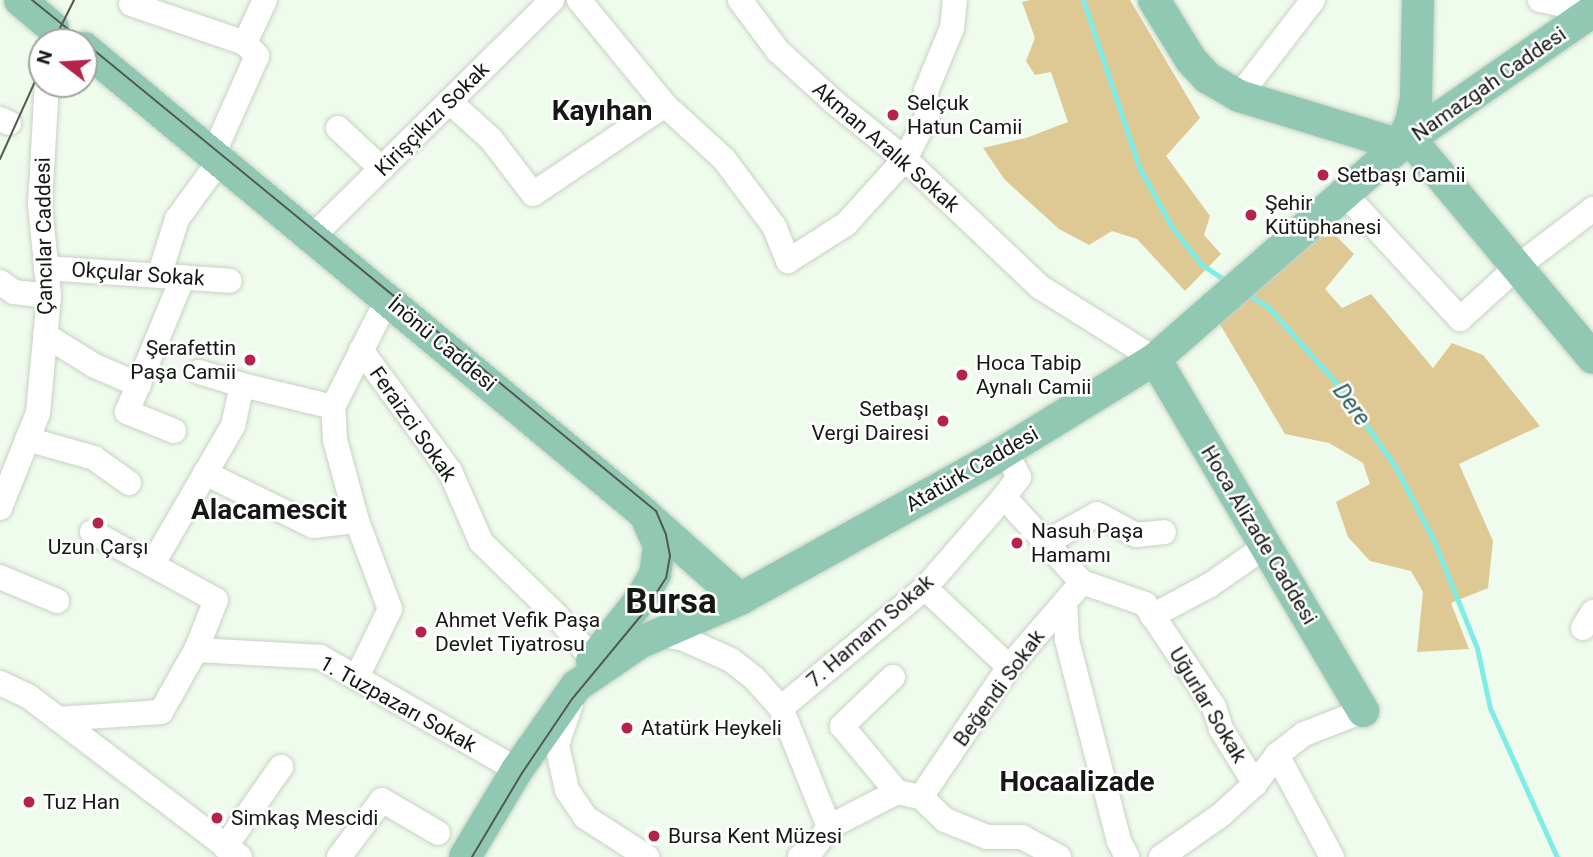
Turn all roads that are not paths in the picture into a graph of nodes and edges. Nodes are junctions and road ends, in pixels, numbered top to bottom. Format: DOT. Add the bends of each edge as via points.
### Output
graph roads {
  1 [pos="19,0"];
  2 [pos="265,0"];
  3 [pos="552,0"];
  4 [pos="579,0"];
  5 [pos="740,0"];
  6 [pos="955,0"];
  7 [pos="1154,0"];
  8 [pos="1313,0"];
  9 [pos="1418,0"];
  10 [pos="1540,0"];
  11 [pos="131,4"];
  12 [pos="1593,11"];
  13 [pos="55,28"];
  14 [pos="245,43"];
  15 [pos="98,62"];
  16 [pos="1239,96"];
  17 [pos="46,98"];
  18 [pos="450,102"];
  19 [pos="665,105"];
  20 [pos="1326,122"];
  21 [pos="338,128"];
  22 [pos="1405,142"];
  23 [pos="216,158"];
  24 [pos="905,159"];
  25 [pos="382,169"];
  26 [pos="1350,186"];
  27 [pos="1593,209"];
  28 [pos="312,237"];
  29 [pos="1517,267"];
  30 [pos="46,268"];
  31 [pos="171,277"];
  32 [pos="230,281"];
  33 [pos="0,282"];
  34 [pos="49,296"];
  35 [pos="388,298"];
  36 [pos="1195,323"];
  37 [pos="45,335"];
  38 [pos="361,350"];
  39 [pos="1592,353"];
  40 [pos="1155,359"];
  41 [pos="199,372"];
  42 [pos="242,384"];
  43 [pos="139,385"];
  44 [pos="334,407"];
  45 [pos="174,431"];
  46 [pos="27,439"];
  47 [pos="1005,451"];
  48 [pos="205,473"];
  49 [pos="129,483"];
  50 [pos="2,497"];
  51 [pos="1004,497"];
  52 [pos="645,514"];
  53 [pos="357,521"];
  54 [pos="92,532"];
  55 [pos="1164,532"];
  56 [pos="1047,542"];
  57 [pos="1266,546"];
  58 [pos="152,565"];
  59 [pos="0,577"];
  60 [pos="1082,582"];
  61 [pos="925,587"];
  62 [pos="740,599"];
  63 [pos="57,601"];
  64 [pos="1065,601"];
  65 [pos="1152,616"];
  66 [pos="657,634"];
  67 [pos="197,650"];
  68 [pos="1009,667"];
  69 [pos="584,673"];
  70 [pos="357,677"];
  71 [pos="893,677"];
  72 [pos="0,683"];
  73 [pos="781,708"];
  74 [pos="1363,711"];
  75 [pos="58,719"];
  76 [pos="1277,754"];
  77 [pos="281,767"];
  78 [pos="517,770"];
  79 [pos="1255,784"];
  80 [pos="909,794"];
  81 [pos="829,827"];
  82 [pos="438,832"];
  83 [pos="232,852"];
  84 [pos="810,855"];
  85 [pos="339,857"];
  86 [pos="465,857"];
  87 [pos="648,857"];
  88 [pos="1059,857"];
  89 [pos="1127,857"];
  90 [pos="1161,857"];
  91 [pos="1332,857"];
  1 -- 13 [label="main road, İnönü Caddesi"];
  2 -- 14 [label="street"];
  3 -- 18 [label="street, Kirişçikızı Sokak"];
  4 -- 19 [label="street"];
  5 -- 24 [label="street, Akman Aralık Sokak" via="778,51"];
  6 -- 24 [label="street" via="952,28 926,91 927,117"];
  7 -- 16 [label="main road" via="1191,60 1208,78"];
  8 -- 16 [label="street"];
  9 -- 22 [label="main road" via="1416,99"];
  10 -- 12 [label="street"];
  11 -- 14 [label="street"];
  12 -- 22 [label="main road, Namazgah Caddesi"];
  14 -- 23 [label="street" via="257,56"];
  15 -- 23 [label="main road, İnönü Caddesi"];
  16 -- 20 [label="main road"];
  17 -- 30 [label="street, Çancılar Caddesi" via="40,204"];
  18 -- 19 [label="street" via="491,139 533,194"];
  18 -- 25 [label="street, Kirişçikızı Sokak"];
  19 -- 24 [label="street" via="724,159 774,226 788,261 846,224"];
  20 -- 22 [label="main road"];
  20 -- 26 [label="main road" via="1345,138 1356,160"];
  21 -- 25 [label="street"];
  22 -- 26 [label="main road, Namazgah Caddesi"];
  22 -- 29 [label="main road"];
  23 -- 28 [label="main road, İnönü Caddesi"];
  23 -- 31 [label="street" via="177,219"];
  24 -- 40 [label="street, Akman Aralık Sokak" via="1040,287"];
  25 -- 28 [label="street, Kirişçikızı Sokak"];
  26 -- 29 [label="street" via="1460,319"];
  26 -- 36 [label="main road, Namazgah Caddesi"];
  27 -- 29 [label="street"];
  28 -- 35 [label="main road, İnönü Caddesi"];
  29 -- 39 [label="main road"];
  30 -- 31 [label="street, Okçular Sokak"];
  30 -- 34 [label="street, Çancılar Caddesi"];
  31 -- 32 [label="street, Okçular Sokak"];
  31 -- 43 [label="street"];
  33 -- 34 [label="street" via="14,292"];
  34 -- 37 [label="street, Çancılar Caddesi"];
  35 -- 38 [label="street"];
  35 -- 52 [label="main road, İnönü Caddesi"];
  36 -- 40 [label="main road, Atatürk Caddesi"];
  37 -- 43 [label="street" via="95,366"];
  37 -- 46 [label="street, Çancılar Caddesi" via="37,413"];
  38 -- 44 [label="street"];
  38 -- 69 [label="street, Feraizci Sokak" via="450,471 481,542 557,616"];
  40 -- 47 [label="main road, Atatürk Caddesi"];
  40 -- 57 [label="main road, Hoca Alizade Caddesi"];
  41 -- 42 [label="street"];
  42 -- 44 [label="street"];
  42 -- 48 [label="street" via="233,426"];
  43 -- 45 [label="street" via="127,412"];
  44 -- 53 [label="street" via="335,440"];
  46 -- 49 [label="street" via="94,458"];
  46 -- 50 [label="street, Çancılar Caddesi"];
  47 -- 51 [label="street, 7. Hamam Sokak" via="1019,477"];
  47 -- 62 [label="main road, Atatürk Caddesi"];
  48 -- 53 [label="street" via="313,526"];
  48 -- 58 [label="street"];
  51 -- 56 [label="street, Uğurlar Sokak"];
  51 -- 61 [label="street, 7. Hamam Sokak"];
  52 -- 62 [label="main road"];
  52 -- 69 [label="main road, İnönü Caddesi" via="659,546 655,574"];
  53 -- 70 [label="street" via="390,609"];
  54 -- 58 [label="street"];
  55 -- 56 [label="street" via="1136,535 1097,514"];
  56 -- 60 [label="street, Uğurlar Sokak"];
  57 -- 65 [label="street" via="1210,585"];
  57 -- 74 [label="main road, Hoca Alizade Caddesi"];
  58 -- 67 [label="street" via="216,600"];
  59 -- 63 [label="street"];
  60 -- 64 [label="street, Beğendi Sokak"];
  60 -- 65 [label="street, Uğurlar Sokak" via="1144,604"];
  61 -- 68 [label="street"];
  61 -- 73 [label="street, 7. Hamam Sokak"];
  62 -- 66 [label="main road, Atatürk Caddesi"];
  64 -- 68 [label="street, Beğendi Sokak"];
  64 -- 89 [label="street" via="1067,640"];
  65 -- 79 [label="street, Uğurlar Sokak" via="1214,707 1221,729"];
  66 -- 69 [label="main road, Atatürk Caddesi"];
  66 -- 73 [label="street" via="684,639 732,660"];
  67 -- 70 [label="street, 1. Tuzpazarı Sokak" via="320,657"];
  67 -- 75 [label="street" via="161,712"];
  68 -- 80 [label="street, Beğendi Sokak"];
  69 -- 78 [label="main road, Atatürk Caddesi"];
  69 -- 87 [label="street" via="557,745 567,790 586,817"];
  70 -- 78 [label="street, 1. Tuzpazarı Sokak"];
  71 -- 80 [label="street" via="842,726"];
  72 -- 75 [label="street" via="28,696"];
  73 -- 81 [label="street"];
  74 -- 76 [label="street" via="1304,734"];
  75 -- 83 [label="street"];
  76 -- 79 [label="street"];
  76 -- 91 [label="street"];
  77 -- 83 [label="street"];
  78 -- 86 [label="main road, Atatürk Caddesi"];
  79 -- 90 [label="street" via="1221,815"];
  80 -- 81 [label="street"];
  80 -- 88 [label="street" via="945,820 987,836 1022,837"];
  81 -- 84 [label="street"];
  82 -- 85 [label="street" via="382,800"];
}
